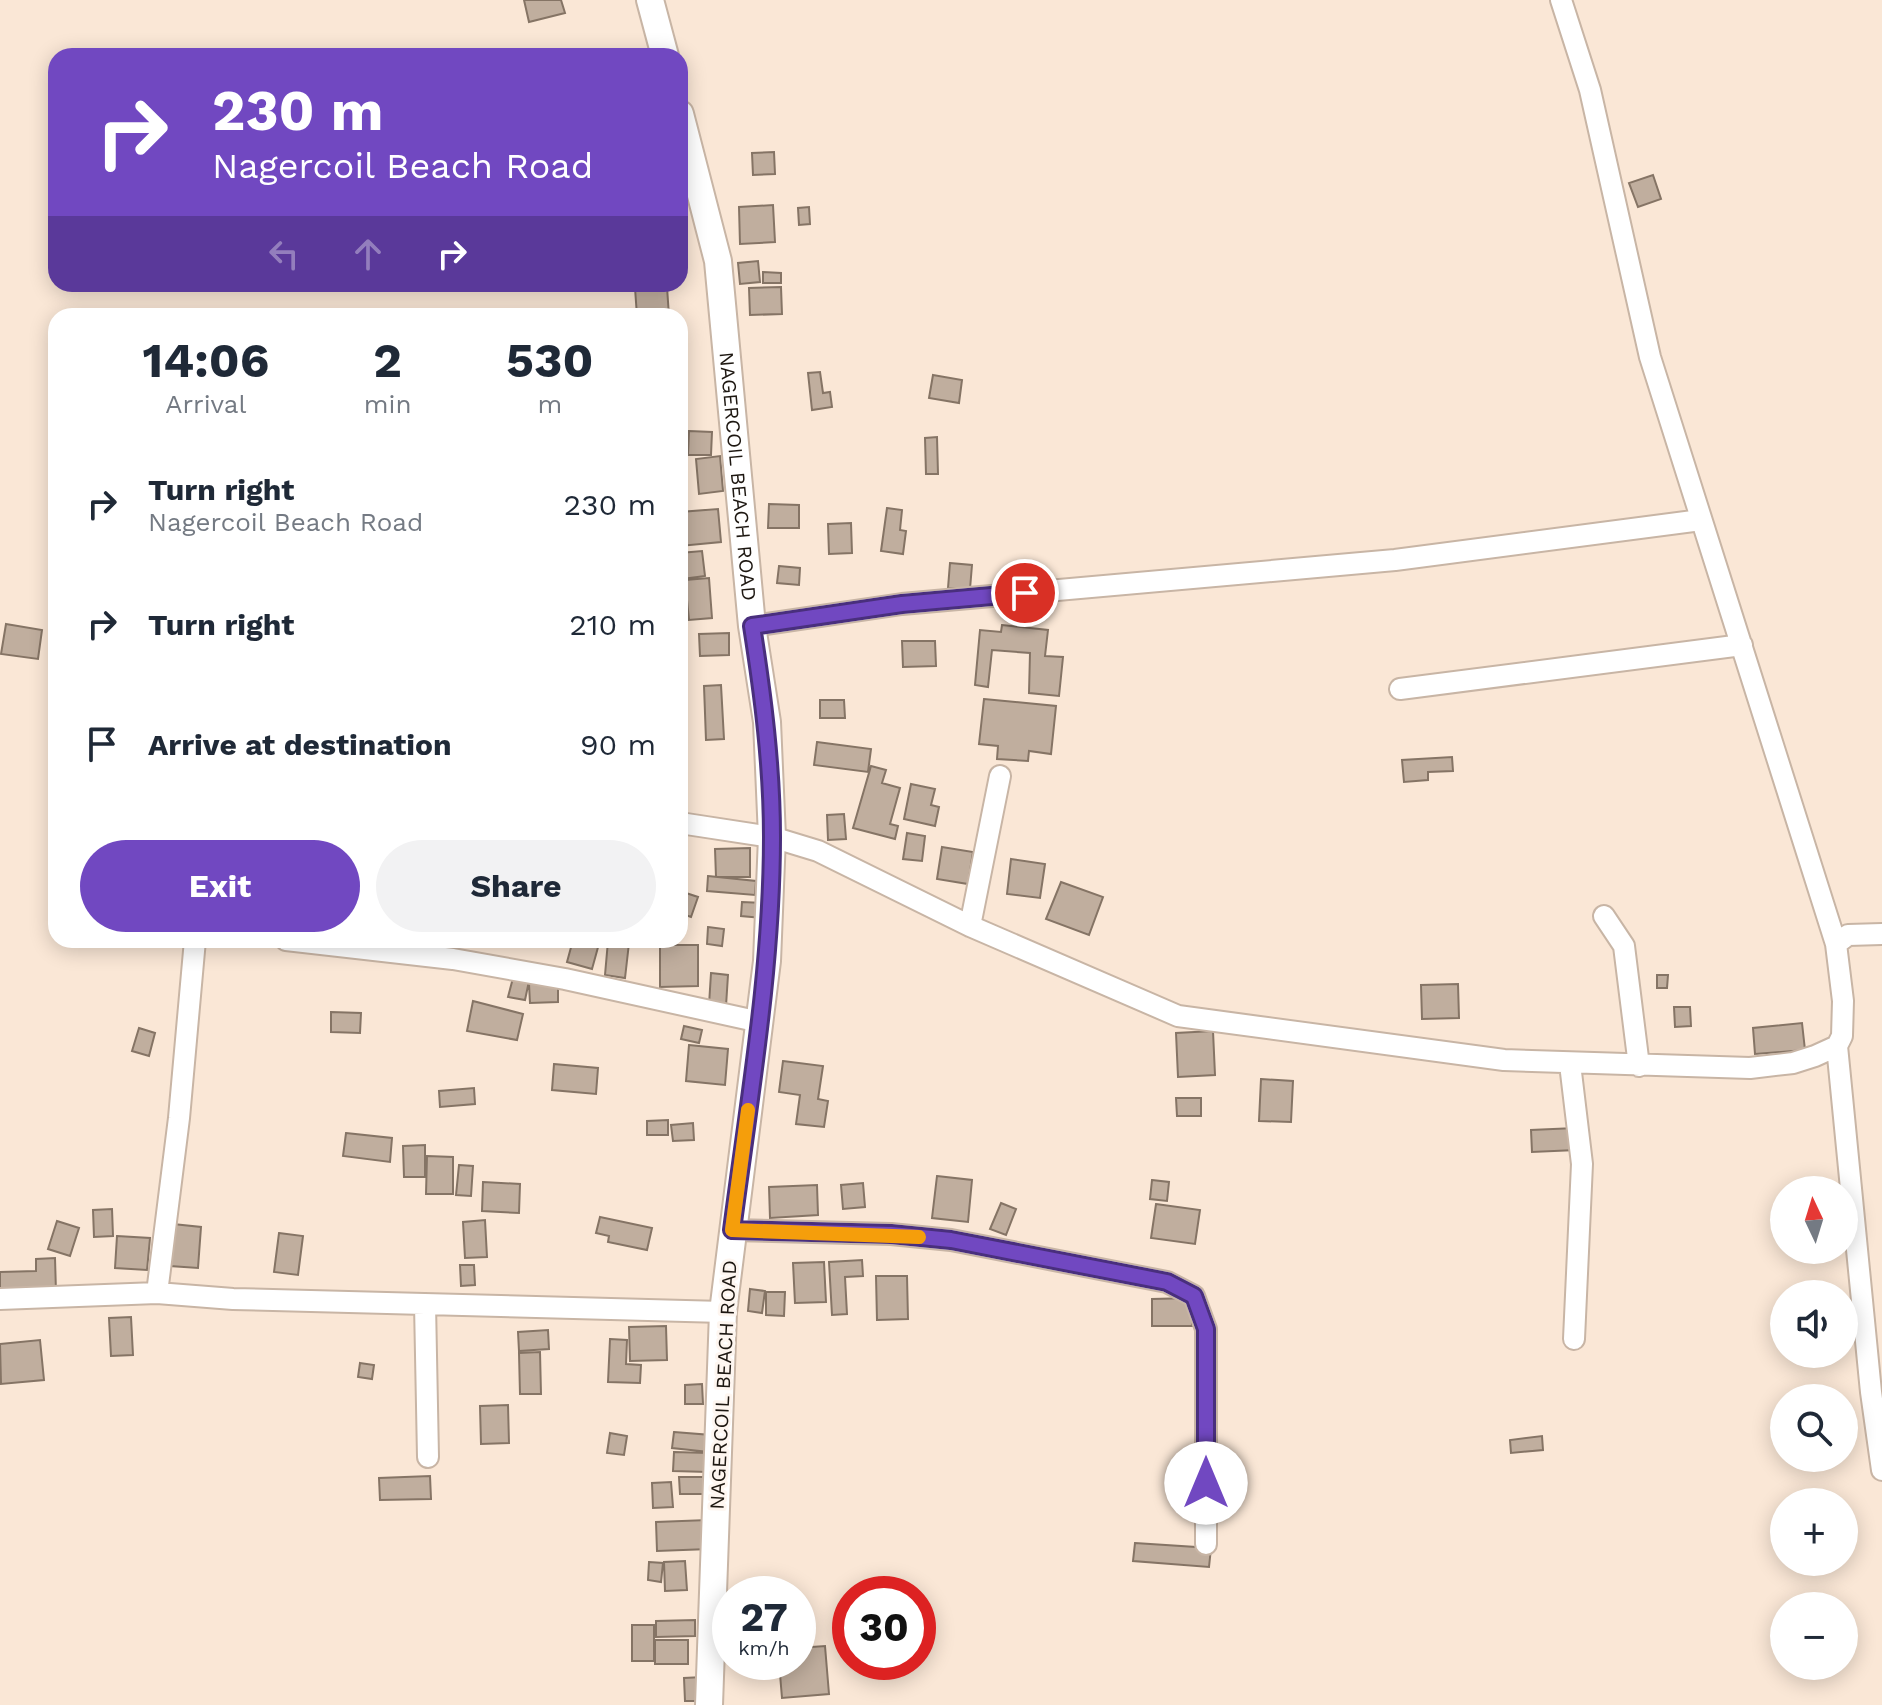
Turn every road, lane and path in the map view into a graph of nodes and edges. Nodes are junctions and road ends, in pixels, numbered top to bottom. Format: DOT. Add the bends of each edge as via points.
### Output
graph roads {
  1 [pos="650,0"];
  2 [pos="1561,0"];
  3 [pos="663,48"];
  4 [pos="688,145"];
  5 [pos="1701,520"];
  6 [pos="752,626"];
  7 [pos="1742,645"];
  8 [pos="1400,689"];
  9 [pos="1000,776"];
  10 [pos="688,824"];
  11 [pos="772,837"];
  12 [pos="1604,916"];
  13 [pos="970,926"];
  14 [pos="1882,934"];
  15 [pos="1836,944"];
  16 [pos="194,948"];
  17 [pos="347,948"];
  18 [pos="760,1022"];
  19 [pos="1837,1046"];
  20 [pos="1570,1064"];
  21 [pos="1639,1066"];
  22 [pos="732,1230"];
  23 [pos="157,1293"];
  24 [pos="0,1299"];
  25 [pos="425,1304"];
  26 [pos="723,1312"];
  27 [pos="1574,1339"];
  28 [pos="428,1457"];
  29 [pos="1882,1470"];
  30 [pos="1206,1544"];
  31 [pos="709,1705"];
  1 -- 3 [label="main road"];
  2 -- 5 [label="street" via="1590,90 1650,357"];
  4 -- 6 [label="main road, NAGERCOIL BEACH ROAD" via="718,261"];
  5 -- 6 [label="street" via="1395,560 902,604"];
  5 -- 7 [label="street"];
  6 -- 11 [label="main road, NAGERCOIL BEACH ROAD" via="767,722"];
  7 -- 8 [label="street"];
  7 -- 15 [label="street"];
  9 -- 13 [label="street"];
  10 -- 11 [label="street"];
  11 -- 13 [label="street" via="818,851"];
  11 -- 18 [label="main road, NAGERCOIL BEACH ROAD"];
  12 -- 21 [label="street" via="1624,946"];
  13 -- 20 [label="street" via="1178,1016 1504,1060"];
  14 -- 15 [label="street" via="1848,935"];
  15 -- 19 [label="street" via="1844,1024"];
  16 -- 23 [label="street"];
  17 -- 18 [label="street" via="523,971"];
  18 -- 22 [label="main road, NAGERCOIL BEACH ROAD"];
  19 -- 21 [label="street" via="1793,1063 1764,1066"];
  19 -- 29 [label="street"];
  20 -- 21 [label="street"];
  20 -- 27 [label="street" via="1582,1164"];
  22 -- 26 [label="main road, NAGERCOIL BEACH ROAD"];
  22 -- 30 [label="street" via="951,1240 1167,1282 1194,1296 1206,1329"];
  23 -- 24 [label="street"];
  23 -- 25 [label="street"];
  25 -- 26 [label="street"];
  25 -- 28 [label="street"];
  26 -- 31 [label="main road, NAGERCOIL BEACH ROAD"];
}
